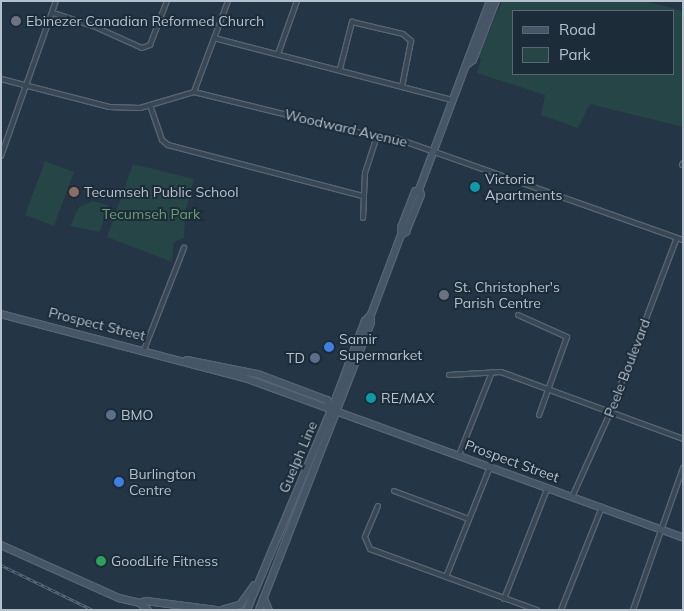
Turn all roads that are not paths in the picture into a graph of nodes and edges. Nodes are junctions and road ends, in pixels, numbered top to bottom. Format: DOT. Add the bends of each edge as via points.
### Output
graph roads {
  1 [pos="56,1"];
  2 [pos="167,1"];
  3 [pos="228,1"];
  4 [pos="297,1"];
  5 [pos="490,1"];
  6 [pos="496,1"];
  7 [pos="53,13"];
  8 [pos="214,38"];
  9 [pos="278,54"];
  10 [pos="468,64"];
  11 [pos="340,70"];
  12 [pos="1,79"];
  13 [pos="402,87"];
  14 [pos="28,88"];
  15 [pos="194,92"];
  16 [pos="452,100"];
  17 [pos="150,105"];
  18 [pos="377,137"];
  19 [pos="435,150"];
  20 [pos="1,156"];
  21 [pos="363,196"];
  22 [pos="363,218"];
  23 [pos="677,238"];
  24 [pos="683,240"];
  25 [pos="184,248"];
  26 [pos="1,314"];
  27 [pos="518,315"];
  28 [pos="144,350"];
  29 [pos="492,372"];
  30 [pos="449,375"];
  31 [pos="548,390"];
  32 [pos="335,409"];
  33 [pos="610,413"];
  34 [pos="539,415"];
  35 [pos="683,439"];
  36 [pos="459,455"];
  37 [pos="490,467"];
  38 [pos="683,468"];
  39 [pos="548,487"];
  40 [pos="394,491"];
  41 [pos="573,495"];
  42 [pos="378,506"];
  43 [pos="602,507"];
  44 [pos="469,519"];
  45 [pos="661,529"];
  46 [pos="683,537"];
  47 [pos="3,544"];
  48 [pos="446,577"];
  49 [pos="256,585"];
  50 [pos="264,598"];
  51 [pos="504,599"];
  52 [pos="140,604"];
  53 [pos="148,610"];
  54 [pos="215,610"];
  55 [pos="222,610"];
  56 [pos="247,610"];
  57 [pos="259,610"];
  58 [pos="269,610"];
  59 [pos="537,610"];
  60 [pos="561,610"];
  61 [pos="633,610"];
  1 -- 7 [label="street"];
  2 -- 7 [label="street" via="150,45 142,48 91,25"];
  3 -- 8 [label="street"];
  4 -- 9 [label="street"];
  5 -- 10 [label="main road, Guelph Line"];
  6 -- 10 [label="main road, Guelph Line" via="473,60"];
  7 -- 14 [label="street"];
  8 -- 9 [label="street"];
  8 -- 15 [label="street"];
  9 -- 11 [label="street"];
  10 -- 16 [label="main road, Guelph Line"];
  11 -- 13 [label="street"];
  11 -- 13 [label="street" via="352,22 403,34 411,42"];
  12 -- 14 [label="street"];
  13 -- 16 [label="street"];
  14 -- 17 [label="street" via="109,107 140,108"];
  14 -- 20 [label="street"];
  15 -- 17 [label="street"];
  15 -- 18 [label="street, Woodward Avenue"];
  16 -- 19 [label="main road, Guelph Line"];
  17 -- 21 [label="street" via="162,140 168,145"];
  18 -- 19 [label="street, Woodward Avenue"];
  18 -- 21 [label="street" via="366,172"];
  19 -- 23 [label="street, Woodward Avenue"];
  19 -- 32 [label="main road, Guelph Line" via="406,232 401,235 371,315 365,321"];
  21 -- 22 [label="street"];
  23 -- 24 [label="street, Woodward Avenue"];
  23 -- 33 [label="street, Peele Boulevard"];
  25 -- 28 [label="street"];
  26 -- 28 [label="main road, Prospect Street"];
  27 -- 31 [label="street" via="567,336"];
  28 -- 32 [label="main road, Prospect Street" via="258,374 327,400"];
  29 -- 30 [label="street"];
  29 -- 31 [label="street" via="501,372"];
  29 -- 36 [label="street"];
  31 -- 33 [label="street"];
  31 -- 34 [label="street"];
  32 -- 36 [label="main road, Prospect Street"];
  32 -- 49 [label="main road, Guelph Line"];
  32 -- 50 [label="main road, Guelph Line"];
  33 -- 35 [label="street"];
  33 -- 41 [label="street, Peele Boulevard"];
  36 -- 37 [label="main road, Prospect Street"];
  37 -- 39 [label="main road, Prospect Street"];
  37 -- 44 [label="street"];
  38 -- 45 [label="street"];
  39 -- 41 [label="main road, Prospect Street"];
  39 -- 51 [label="street"];
  40 -- 44 [label="street"];
  41 -- 43 [label="main road, Prospect Street"];
  42 -- 48 [label="street" via="365,544 370,549"];
  43 -- 45 [label="main road, Prospect Street"];
  43 -- 60 [label="street"];
  44 -- 48 [label="street"];
  45 -- 46 [label="main road, Prospect Street"];
  45 -- 61 [label="street" via="663,533"];
  47 -- 52 [label="main road" via="119,598"];
  48 -- 51 [label="street"];
  49 -- 55 [label="main road" via="240,605"];
  49 -- 56 [label="main road, Guelph Line"];
  50 -- 57 [label="main road, Guelph Line"];
  50 -- 58 [label="main road"];
  51 -- 59 [label="street"];
  52 -- 53 [label="main road"];
  52 -- 54 [label="main road" via="146,601"];
}
